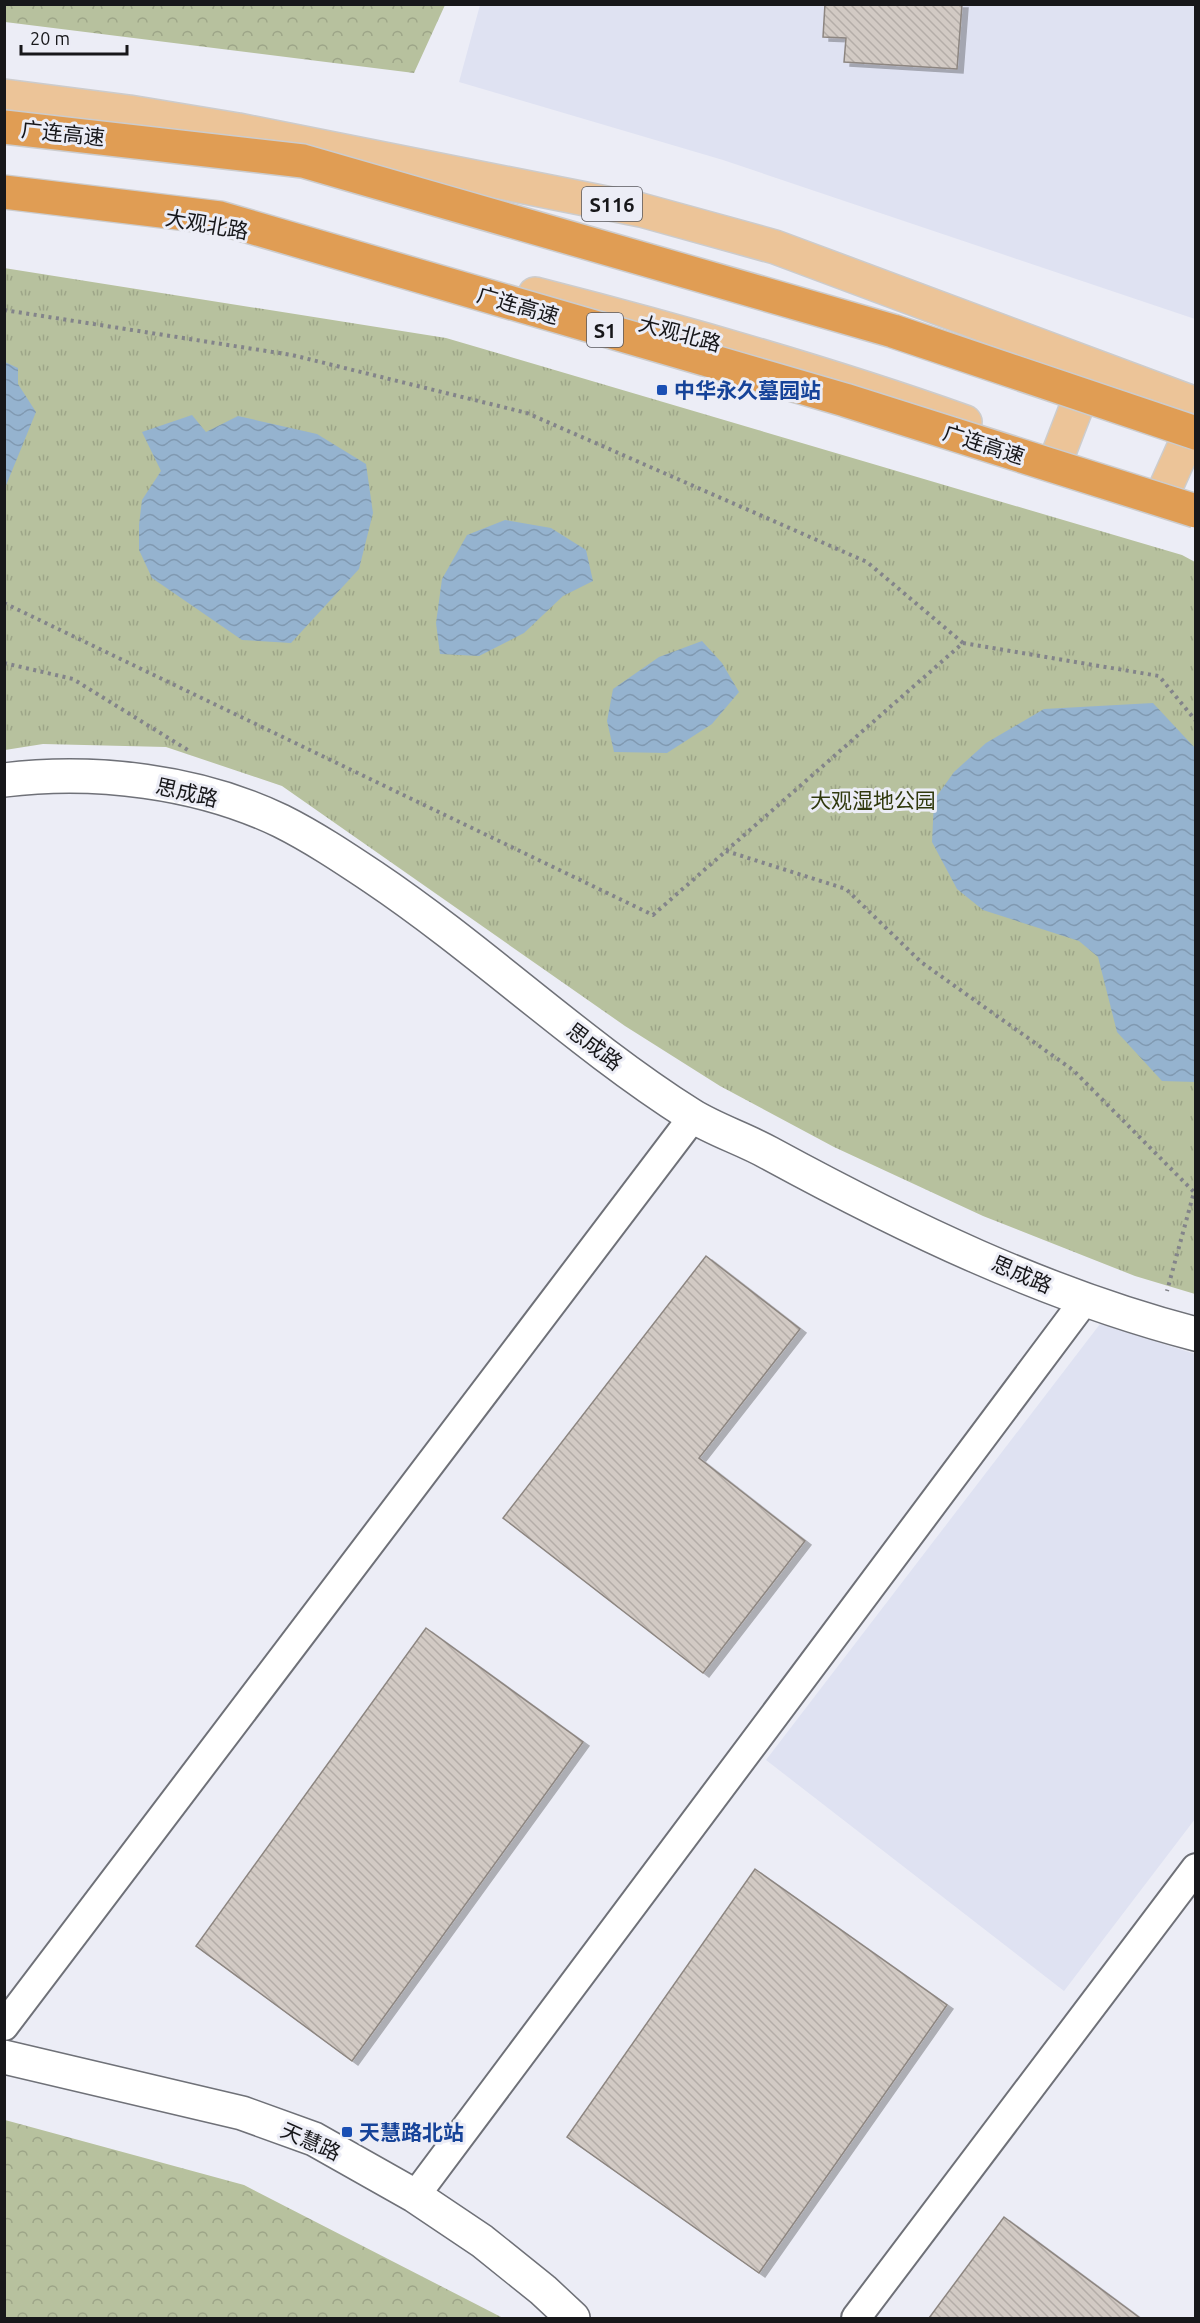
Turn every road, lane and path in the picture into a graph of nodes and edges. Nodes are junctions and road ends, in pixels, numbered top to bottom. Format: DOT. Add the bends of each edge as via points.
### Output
graph roads {
  1 [pos="4,96"];
  2 [pos="4,127"];
  3 [pos="4,193"];
  4 [pos="4,310"];
  5 [pos="1093,365"];
  6 [pos="1196,404"];
  7 [pos="1196,420"];
  8 [pos="1196,433"];
  9 [pos="1058,455"];
  10 [pos="1161,498"];
  11 [pos="1196,512"];
  12 [pos="4,603"];
  13 [pos="963,643"];
  14 [pos="4,663"];
  15 [pos="1196,720"];
  16 [pos="194,754"];
  17 [pos="4,780"];
  18 [pos="725,851"];
  19 [pos="693,1117"];
  20 [pos="1195,1192"];
  21 [pos="1084,1301"];
  22 [pos="1158,1324"];
  23 [pos="1196,1334"];
  24 [pos="1196,1868"];
  25 [pos="4,2026"];
  26 [pos="4,2057"];
  27 [pos="415,2196"];
  28 [pos="573,2319"];
  29 [pos="856,2319"];
  1 -- 5 [label="main road, S116" via="238,130 641,210 775,247"];
  2 -- 8 [label="highway, 广连高速, bridge" via="303,161 894,331"];
  3 -- 9 [label="main road, 大观北路" via="232,227 406,262 701,338 859,385"];
  3 -- 11 [label="highway, 广连高速 / S1, bridge" via="220,218 845,400"];
  4 -- 13 [label="path" via="292,355 527,413 867,562"];
  5 -- 6 [label="main road, S116"];
  5 -- 9 [label="main road"];
  7 -- 10 [label="main road"];
  9 -- 10 [label="main road, 大观北路"];
  10 -- 11 [label="main road, 大观北路"];
  12 -- 18 [label="path" via="653,915"];
  13 -- 15 [label="path" via="1159,676"];
  13 -- 18 [label="path"];
  14 -- 16 [label="path" via="73,679"];
  17 -- 19 [label="street, 思成路" via="114,778 175,787 279,821 336,852 427,914 584,1039"];
  18 -- 20 [label="path" via="846,890 921,962 1072,1070"];
  19 -- 21 [label="street, 思成路" via="752,1143 867,1206"];
  19 -- 25 [label="street"];
  20 -- 22 [label="path"];
  21 -- 22 [label="street, 思成路"];
  21 -- 27 [label="street"];
  22 -- 23 [label="street, 思成路"];
  24 -- 29 [label="street"];
  26 -- 27 [label="street, 天慧路" via="242,2113 314,2139"];
  27 -- 28 [label="street, 天慧路" via="482,2241"];
}
